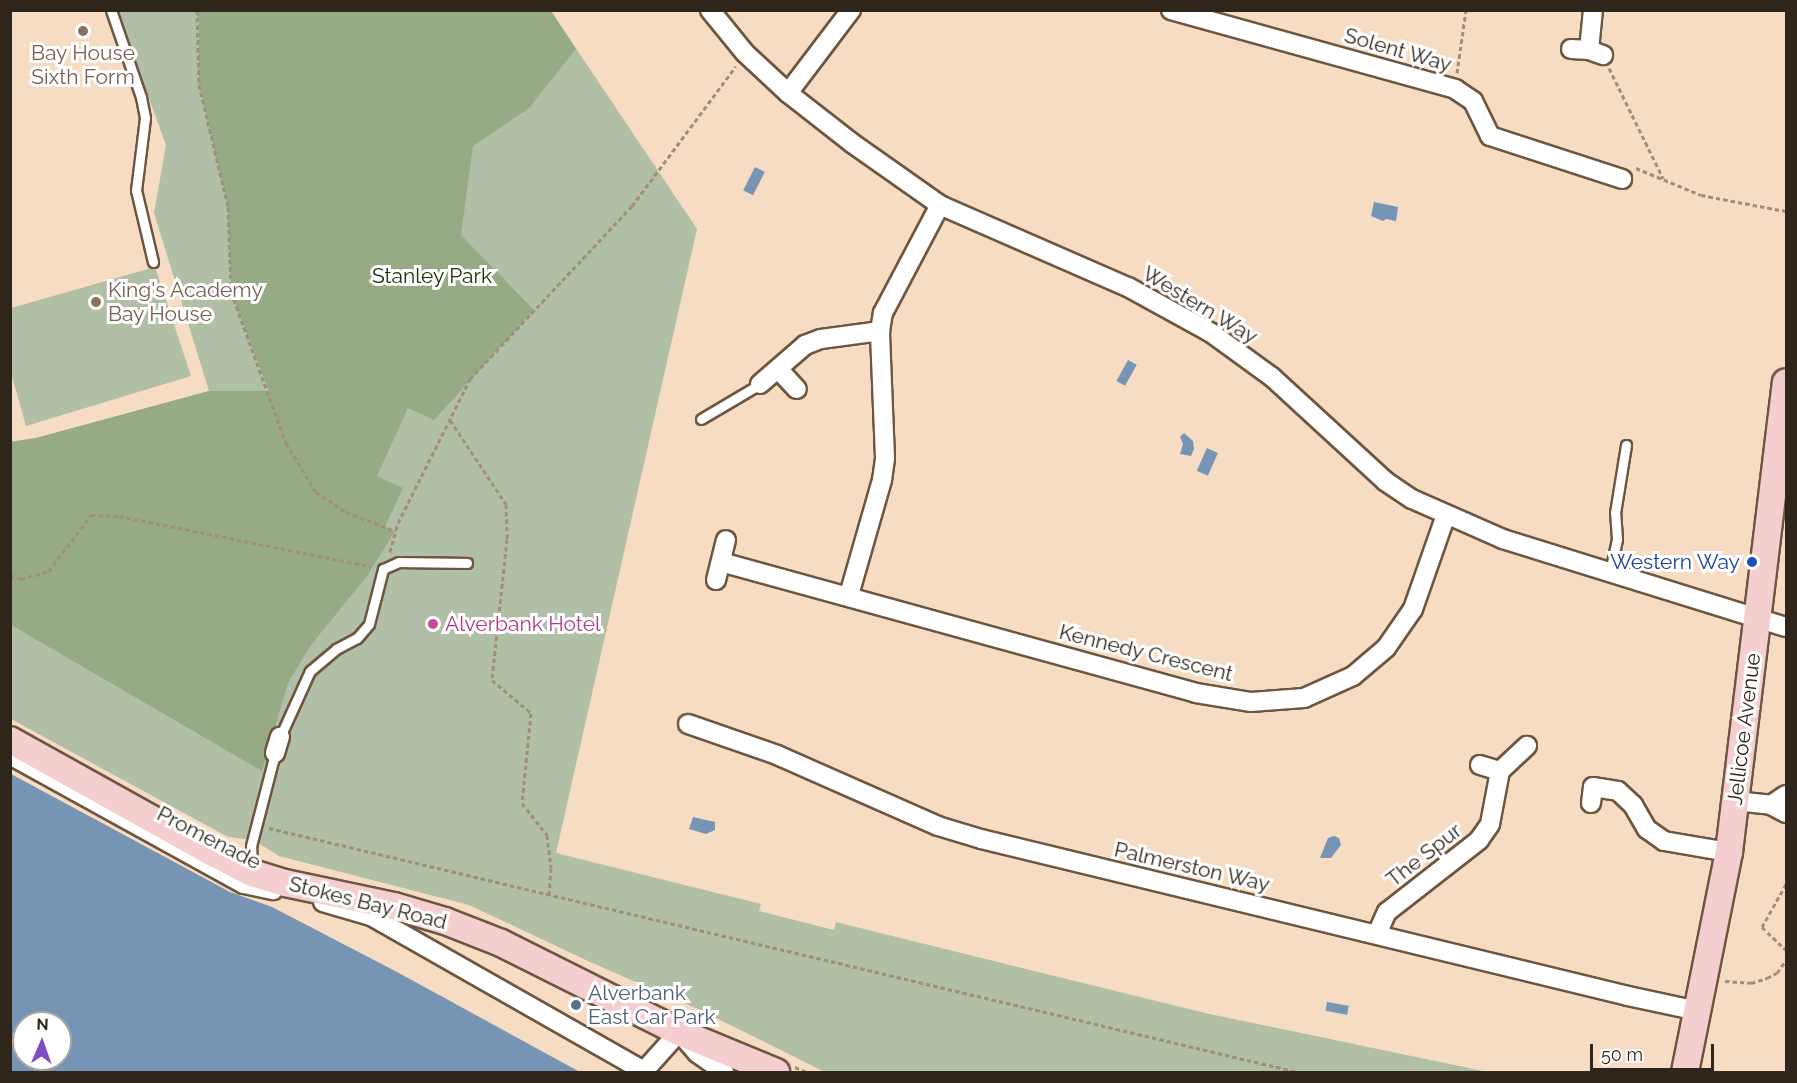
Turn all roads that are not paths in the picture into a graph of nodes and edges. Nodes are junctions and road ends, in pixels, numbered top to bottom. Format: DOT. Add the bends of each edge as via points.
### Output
graph roads {
  1 [pos="111,10"];
  2 [pos="711,10"];
  3 [pos="851,10"];
  4 [pos="1171,10"];
  5 [pos="1593,10"];
  6 [pos="1588,51"];
  7 [pos="788,93"];
  8 [pos="1622,179"];
  9 [pos="940,205"];
  10 [pos="153,262"];
  11 [pos="880,331"];
  12 [pos="779,370"];
  13 [pos="1786,382"];
  14 [pos="760,384"];
  15 [pos="797,389"];
  16 [pos="701,419"];
  17 [pos="1626,445"];
  18 [pos="1783,447"];
  19 [pos="1446,515"];
  20 [pos="726,540"];
  21 [pos="721,562"];
  22 [pos="467,563"];
  23 [pos="1610,572"];
  24 [pos="716,580"];
  25 [pos="849,595"];
  26 [pos="1758,618"];
  27 [pos="1786,627"];
  28 [pos="688,724"];
  29 [pos="10,740"];
  30 [pos="1527,746"];
  31 [pos="10,755"];
  32 [pos="1480,765"];
  33 [pos="1500,771"];
  34 [pos="1786,795"];
  35 [pos="1735,801"];
  36 [pos="1592,803"];
  37 [pos="1779,809"];
  38 [pos="1729,852"];
  39 [pos="252,873"];
  40 [pos="1377,934"];
  41 [pos="1698,1011"];
  42 [pos="679,1032"];
  43 [pos="724,1072"];
  44 [pos="776,1072"];
  45 [pos="1685,1072"];
  1 -- 10 [label="lane" via="145,118 136,190"];
  2 -- 7 [label="street, Western Way" via="745,53"];
  3 -- 7 [label="street"];
  4 -- 8 [label="street, Solent Way" via="1455,89 1473,101 1490,136"];
  5 -- 6 [label="street"];
  7 -- 9 [label="street, Western Way"];
  9 -- 11 [label="street" via="883,313"];
  9 -- 19 [label="street, Western Way" via="1128,287 1210,332 1272,377 1385,481"];
  11 -- 12 [label="street" via="821,339 806,345"];
  11 -- 25 [label="street" via="885,458"];
  12 -- 14 [label="street"];
  12 -- 15 [label="street"];
  13 -- 18 [label="street, Jellicoe Avenue"];
  14 -- 16 [label="lane"];
  17 -- 23 [label="lane"];
  18 -- 26 [label="street, Jellicoe Avenue"];
  19 -- 23 [label="street, Western Way" via="1503,539"];
  19 -- 25 [label="street, Kennedy Crescent" via="1413,609 1386,648 1353,676 1304,698 1251,702 1196,693"];
  20 -- 21 [label="street"];
  21 -- 24 [label="street"];
  21 -- 25 [label="street, Kennedy Crescent"];
  22 -- 39 [label="lane" via="399,562 385,567 369,624 357,638 310,671 278,745 251,846"];
  23 -- 26 [label="street, Western Way"];
  26 -- 27 [label="street, Western Way"];
  26 -- 35 [label="street, Jellicoe Avenue"];
  28 -- 40 [label="street, Palmerston Way" via="777,755 938,826"];
  29 -- 39 [label="street, Stokes Bay Road"];
  30 -- 33 [label="street"];
  31 -- 42 [label="street, Promenade" via="244,884 371,916 644,1071"];
  32 -- 33 [label="street"];
  33 -- 40 [label="street, The Spur" via="1490,824 1479,840 1387,912"];
  34 -- 37 [label="street"];
  35 -- 37 [label="street"];
  35 -- 38 [label="street, Jellicoe Avenue"];
  36 -- 38 [label="street" via="1593,787 1618,791 1633,805 1647,829 1664,841"];
  38 -- 41 [label="street, Jellicoe Avenue"];
  39 -- 42 [label="street, Stokes Bay Road" via="445,921 501,943"];
  40 -- 41 [label="street, Palmerston Way"];
  41 -- 45 [label="street, Jellicoe Avenue"];
  42 -- 43 [label="street" via="697,1053"];
  42 -- 44 [label="street, Stokes Bay Road"];
}
